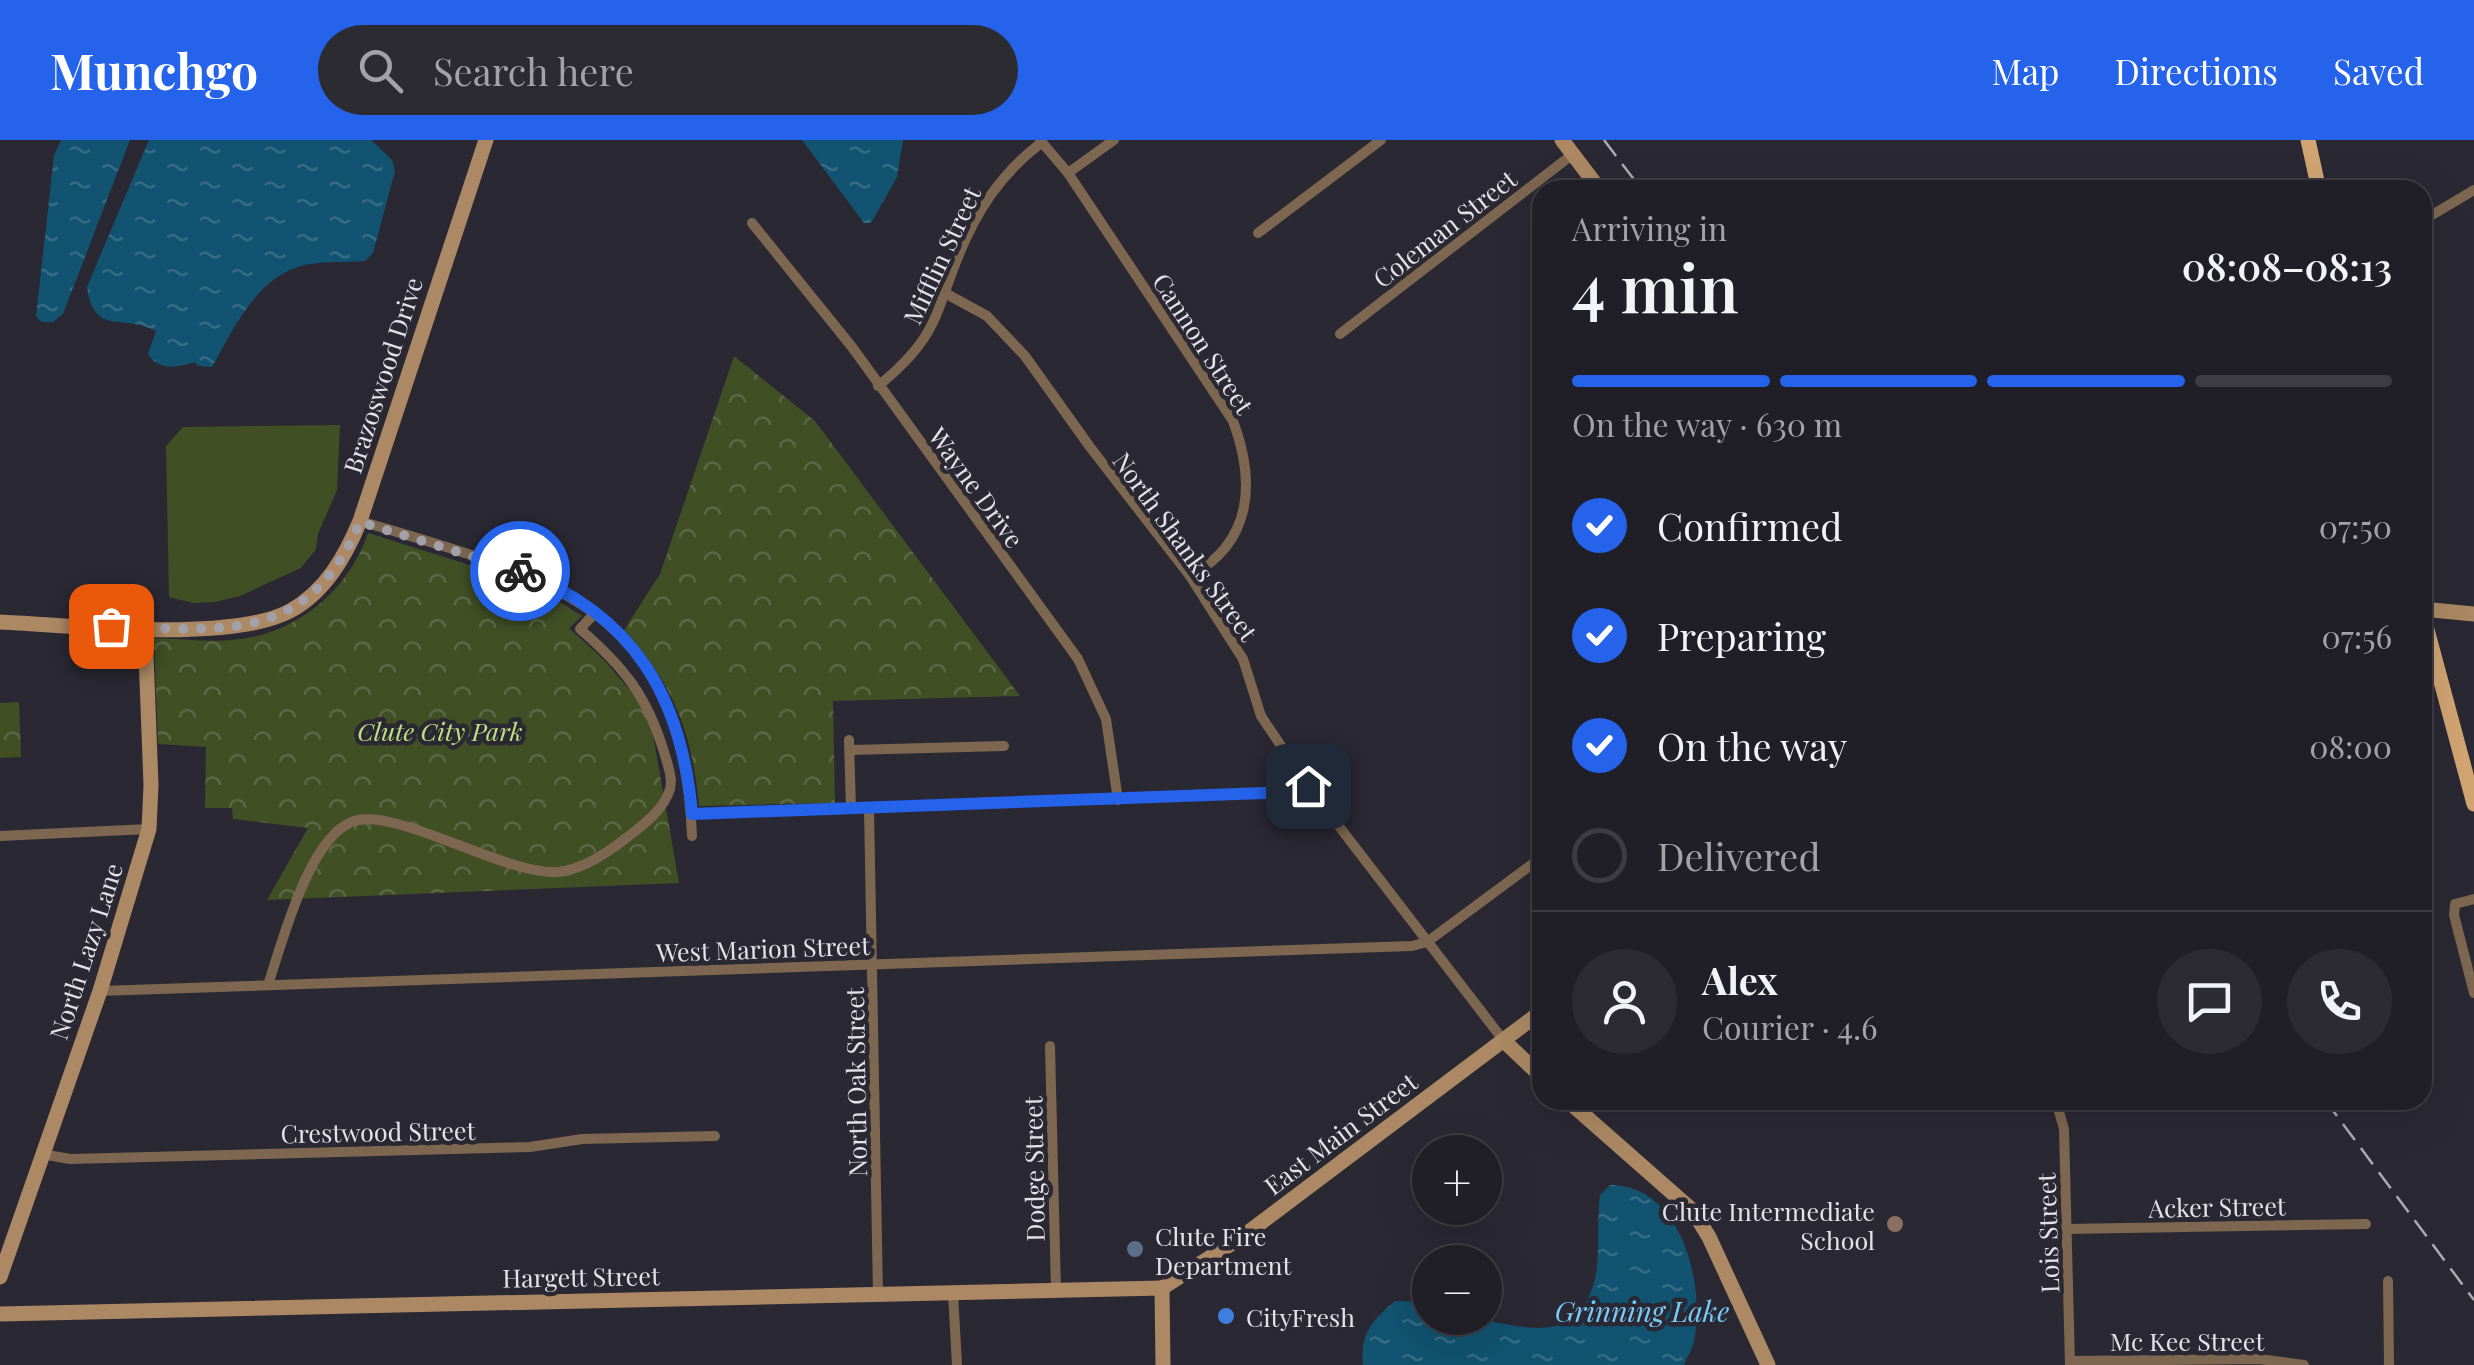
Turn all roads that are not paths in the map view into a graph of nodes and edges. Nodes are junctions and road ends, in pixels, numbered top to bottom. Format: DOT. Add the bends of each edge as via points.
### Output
graph roads {
  1 [pos="486,140"];
  2 [pos="1114,140"];
  3 [pos="1380,140"];
  4 [pos="1562,140"];
  5 [pos="2308,140"];
  6 [pos="1041,141"];
  7 [pos="1573,154"];
  8 [pos="1068,173"];
  9 [pos="1539,180"];
  10 [pos="1592,180"];
  11 [pos="2318,180"];
  12 [pos="1532,186"];
  13 [pos="2474,190"];
  14 [pos="2432,215"];
  15 [pos="752,223"];
  16 [pos="1258,233"];
  17 [pos="945,293"];
  18 [pos="1340,334"];
  19 [pos="878,386"];
  20 [pos="360,522"];
  21 [pos="1190,576"];
  22 [pos="2432,611"];
  23 [pos="594,614"];
  24 [pos="2474,614"];
  25 [pos="0,622"];
  26 [pos="146,628"];
  27 [pos="2432,646"];
  28 [pos="1004,746"];
  29 [pos="2471,785"];
  30 [pos="1308,786"];
  31 [pos="1118,800"];
  32 [pos="2474,804"];
  33 [pos="869,809"];
  34 [pos="851,810"];
  35 [pos="692,814"];
  36 [pos="149,829"];
  37 [pos="0,836"];
  38 [pos="692,836"];
  39 [pos="1532,864"];
  40 [pos="2474,899"];
  41 [pos="1427,942"];
  42 [pos="873,964"];
  43 [pos="268,985"];
  44 [pos="100,991"];
  45 [pos="2474,993"];
  46 [pos="1532,1019"];
  47 [pos="1504,1040"];
  48 [pos="1050,1046"];
  49 [pos="1532,1067"];
  50 [pos="1579,1110"];
  51 [pos="2058,1110"];
  52 [pos="716,1136"];
  53 [pos="42,1154"];
  54 [pos="2366,1224"];
  55 [pos="2067,1228"];
  56 [pos="6,1241"];
  57 [pos="0,1277"];
  58 [pos="2388,1281"];
  59 [pos="1162,1288"];
  60 [pos="1056,1291"];
  61 [pos="953,1293"];
  62 [pos="878,1294"];
  63 [pos="0,1314"];
  64 [pos="2070,1363"];
  65 [pos="957,1365"];
  66 [pos="1163,1365"];
  67 [pos="1768,1365"];
  68 [pos="2304,1365"];
  69 [pos="2389,1365"];
  1 -- 20 [label="street, Brazoswood Drive"];
  2 -- 8 [label="street"];
  3 -- 16 [label="street"];
  4 -- 7 [label="street"];
  5 -- 11 [label="main road"];
  6 -- 8 [label="street, Cannon Street"];
  6 -- 17 [label="street, Mifflin Street" via="990,195"];
  7 -- 9 [label="street, Coleman Street"];
  7 -- 10 [label="street"];
  8 -- 21 [label="street, Cannon Street" via="1233,420 1244,450 1248,494 1242,516 1219,553"];
  12 -- 18 [label="street, Coleman Street"];
  13 -- 14 [label="street"];
  15 -- 19 [label="street, Wayne Drive"];
  17 -- 19 [label="street, Mifflin Street" via="921,342"];
  17 -- 21 [label="street, North Shanks Street" via="987,316 1025,356"];
  19 -- 31 [label="street, Wayne Drive" via="1089,678 1111,740"];
  20 -- 23 [label="street" via="538,578"];
  20 -- 26 [label="street, Brazoswood Drive" via="329,578 290,611 240,626"];
  21 -- 30 [label="street, North Shanks Street" via="1244,659 1261,716"];
  22 -- 24 [label="street"];
  23 -- 35 [label="street" via="639,656 664,694 684,757"];
  23 -- 43 [label="street" via="580,629 636,687 671,777 670,790 648,822 590,862 548,872 398,826 356,820 312,865"];
  25 -- 26 [label="street, Brazoswood Drive"];
  26 -- 36 [label="street, North Lazy Lane"];
  27 -- 29 [label="main road"];
  28 -- 34 [label="street" via="849,745"];
  29 -- 32 [label="main road"];
  30 -- 31 [label="street"];
  30 -- 41 [label="street, North Shanks Street"];
  31 -- 33 [label="street"];
  33 -- 34 [label="street"];
  33 -- 42 [label="street, North Oak Street"];
  34 -- 35 [label="street"];
  35 -- 38 [label="street"];
  36 -- 37 [label="street"];
  36 -- 44 [label="street, North Lazy Lane"];
  39 -- 41 [label="street"];
  40 -- 45 [label="street" via="2455,904 2454,915"];
  41 -- 42 [label="street, West Marion Street"];
  41 -- 47 [label="street, North Shanks Street"];
  42 -- 43 [label="street, West Marion Street"];
  42 -- 62 [label="street, North Oak Street"];
  43 -- 44 [label="street, West Marion Street"];
  44 -- 53 [label="street, North Lazy Lane"];
  46 -- 47 [label="street, East Main Street"];
  47 -- 49 [label="street"];
  47 -- 59 [label="street, East Main Street"];
  48 -- 60 [label="street, Dodge Street"];
  50 -- 67 [label="street" via="1693,1211"];
  51 -- 55 [label="street, Lois Street"];
  52 -- 53 [label="street, Crestwood Street" via="530,1147"];
  53 -- 56 [label="street, North Lazy Lane"];
  54 -- 55 [label="street, Acker Street"];
  55 -- 64 [label="street, Lois Street"];
  56 -- 57 [label="street, North Lazy Lane"];
  58 -- 69 [label="street"];
  59 -- 60 [label="street, Hargett Street"];
  59 -- 66 [label="street"];
  60 -- 61 [label="street, Hargett Street"];
  61 -- 62 [label="street, Hargett Street"];
  61 -- 65 [label="street"];
  62 -- 63 [label="street, Hargett Street"];
  64 -- 68 [label="street, Mc Kee Street" via="2259,1358"];
}
